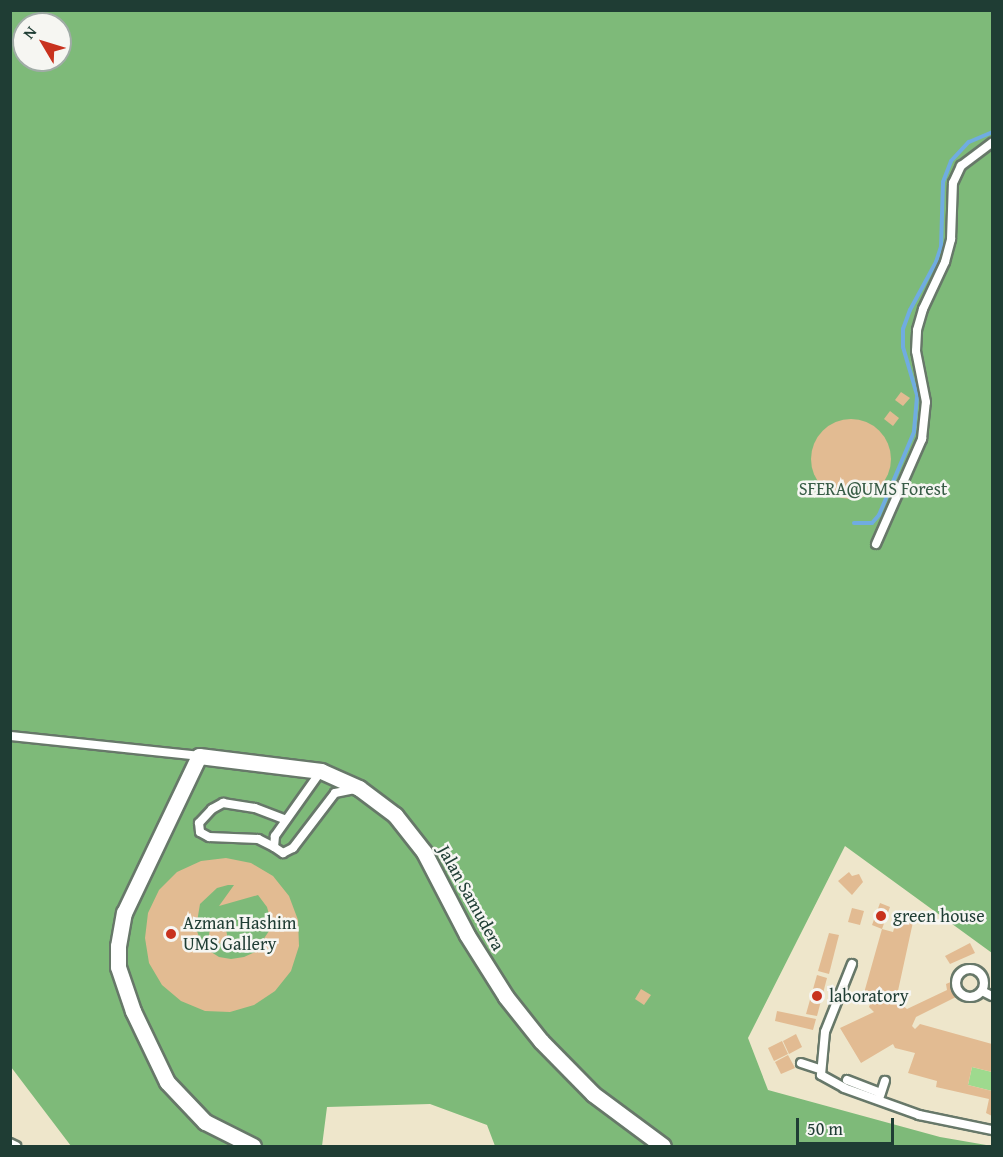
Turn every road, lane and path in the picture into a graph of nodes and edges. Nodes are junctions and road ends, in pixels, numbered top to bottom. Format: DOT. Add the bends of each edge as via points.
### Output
graph roads {
  1 [pos="993,144"];
  2 [pos="876,544"];
  3 [pos="10,736"];
  4 [pos="199,756"];
  5 [pos="321,771"];
  6 [pos="359,788"];
  7 [pos="286,820"];
  8 [pos="274,847"];
  9 [pos="852,964"];
  10 [pos="982,991"];
  11 [pos="993,996"];
  12 [pos="801,1064"];
  13 [pos="820,1069"];
  14 [pos="885,1081"];
  15 [pos="880,1097"];
  16 [pos="993,1130"];
  17 [pos="10,1143"];
  18 [pos="16,1146"];
  19 [pos="253,1146"];
  20 [pos="663,1146"];
  1 -- 2 [label="lane" via="961,166 953,183 951,239 917,330 916,351 926,402 922,440"];
  3 -- 4 [label="lane"];
  4 -- 5 [label="street, Jalan Samudera"];
  4 -- 19 [label="street" via="124,913 118,966 133,1011 167,1082 205,1122"];
  5 -- 6 [label="street, Jalan Samudera"];
  5 -- 7 [label="lane"];
  6 -- 8 [label="lane" via="335,793 293,848 283,853"];
  6 -- 20 [label="street, Jalan Samudera" via="395,815 424,852 467,935 506,997 542,1041 593,1094"];
  7 -- 8 [label="lane" via="275,836"];
  7 -- 8 [label="lane" via="255,808 223,803 199,824 200,832 209,837 258,839"];
  9 -- 13 [label="lane" via="825,1032"];
  10 -- 11 [label="lane"];
  12 -- 13 [label="lane"];
  13 -- 15 [label="lane" via="825,1079 847,1081"];
  14 -- 15 [label="lane"];
  15 -- 16 [label="lane" via="949,1124"];
  17 -- 18 [label="lane"];
}
